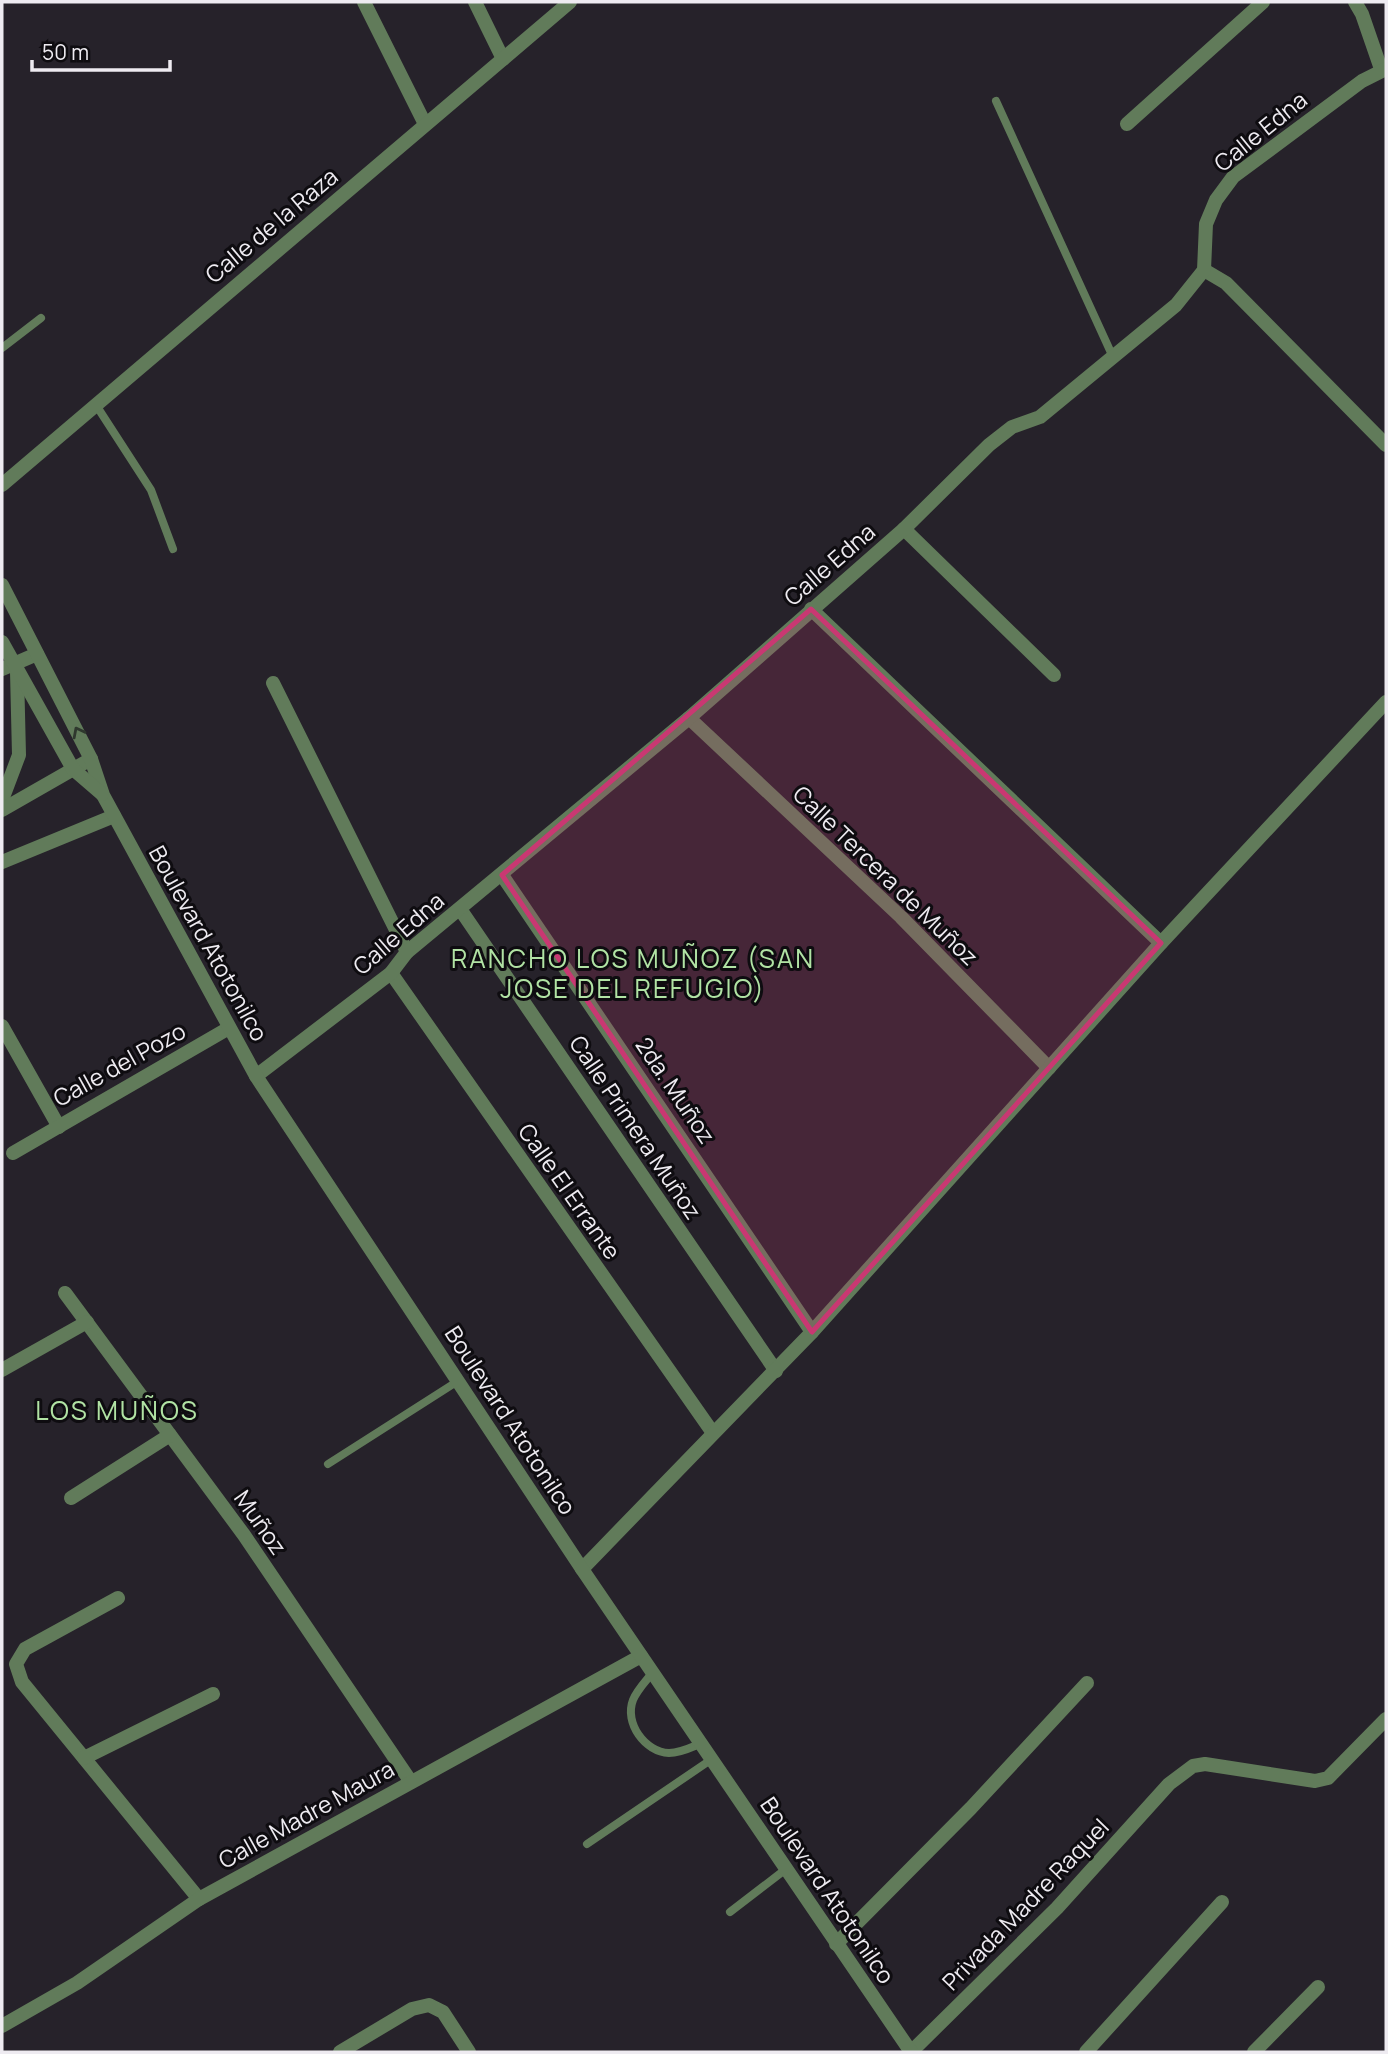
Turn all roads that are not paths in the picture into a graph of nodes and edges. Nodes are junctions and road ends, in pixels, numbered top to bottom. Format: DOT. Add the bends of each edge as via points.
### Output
graph roads {
  1 [pos="364,2"];
  2 [pos="475,2"];
  3 [pos="570,2"];
  4 [pos="1264,2"];
  5 [pos="1354,2"];
  6 [pos="503,59"];
  7 [pos="1384,69"];
  8 [pos="996,101"];
  9 [pos="425,124"];
  10 [pos="1127,124"];
  11 [pos="1204,270"];
  12 [pos="41,318"];
  13 [pos="2,348"];
  14 [pos="1113,357"];
  15 [pos="96,405"];
  16 [pos="1386,445"];
  17 [pos="2,485"];
  18 [pos="904,529"];
  19 [pos="173,550"];
  20 [pos="2,585"];
  21 [pos="811,609"];
  22 [pos="2,642"];
  23 [pos="37,654"];
  24 [pos="10,668"];
  25 [pos="1054,675"];
  26 [pos="273,683"];
  27 [pos="1386,702"];
  28 [pos="689,718"];
  29 [pos="91,759"];
  30 [pos="73,769"];
  31 [pos="103,795"];
  32 [pos="2,800"];
  33 [pos="2,810"];
  34 [pos="114,816"];
  35 [pos="2,862"];
  36 [pos="502,875"];
  37 [pos="460,909"];
  38 [pos="1161,943"];
  39 [pos="407,952"];
  40 [pos="391,973"];
  41 [pos="2,1026"];
  42 [pos="229,1028"];
  43 [pos="1049,1068"];
  44 [pos="257,1076"];
  45 [pos="58,1127"];
  46 [pos="13,1153"];
  47 [pos="65,1293"];
  48 [pos="87,1322"];
  49 [pos="812,1332"];
  50 [pos="2,1370"];
  51 [pos="775,1371"];
  52 [pos="458,1381"];
  53 [pos="713,1433"];
  54 [pos="170,1435"];
  55 [pos="328,1464"];
  56 [pos="71,1498"];
  57 [pos="582,1569"];
  58 [pos="118,1598"];
  59 [pos="641,1656"];
  60 [pos="653,1672"];
  61 [pos="1087,1683"];
  62 [pos="213,1694"];
  63 [pos="1386,1720"];
  64 [pos="702,1744"];
  65 [pos="84,1758"];
  66 [pos="712,1759"];
  67 [pos="411,1782"];
  68 [pos="587,1844"];
  69 [pos="786,1869"];
  70 [pos="199,1899"];
  71 [pos="1222,1902"];
  72 [pos="730,1912"];
  73 [pos="836,1944"];
  74 [pos="1318,1987"];
  75 [pos="2,2026"];
  76 [pos="340,2052"];
  77 [pos="469,2052"];
  78 [pos="911,2052"];
  79 [pos="1086,2052"];
  80 [pos="1254,2052"];
  1 -- 9 [label="street"];
  2 -- 6 [label="street"];
  3 -- 6 [label="street, Calle de la Raza"];
  4 -- 10 [label="street"];
  5 -- 7 [label="street"];
  6 -- 9 [label="street, Calle de la Raza"];
  7 -- 11 [label="street, Calle Edna" via="1233,177 1206,224"];
  8 -- 14 [label="lane"];
  9 -- 15 [label="street, Calle de la Raza"];
  11 -- 14 [label="street, Calle Edna" via="1176,305"];
  11 -- 16 [label="street" via="1226,283"];
  12 -- 13 [label="lane"];
  14 -- 18 [label="street, Calle Edna" via="1040,417 1012,427"];
  15 -- 17 [label="street, Calle de la Raza"];
  15 -- 19 [label="lane" via="151,490"];
  18 -- 21 [label="street, Calle Edna"];
  18 -- 25 [label="street"];
  20 -- 23 [label="street, Boulevard Atotonilco"];
  21 -- 28 [label="street, Calle Edna"];
  21 -- 38 [label="street"];
  22 -- 24 [label="street, Boulevard Atotonilco"];
  23 -- 24 [label="street"];
  29 -- 23 [label="street, Boulevard Atotonilco, one-way"];
  24 -- 30 [label="street, Boulevard Atotonilco"];
  24 -- 32 [label="street" via="19,755"];
  26 -- 39 [label="street"];
  27 -- 38 [label="street"];
  28 -- 36 [label="street, Calle Edna"];
  28 -- 43 [label="street, Calle Tercera de Muñoz" via="901,917"];
  29 -- 30 [label="street"];
  29 -- 31 [label="street, Boulevard Atotonilco"];
  30 -- 31 [label="street, Boulevard Atotonilco"];
  30 -- 33 [label="street"];
  31 -- 34 [label="street, Boulevard Atotonilco"];
  34 -- 35 [label="street"];
  34 -- 42 [label="street, Boulevard Atotonilco"];
  36 -- 37 [label="street, Calle Edna"];
  36 -- 49 [label="street, 2da. Muñoz"];
  37 -- 39 [label="street, Calle Edna"];
  37 -- 51 [label="street, Calle Primera Muñoz"];
  38 -- 43 [label="street"];
  39 -- 40 [label="street, Calle Edna"];
  40 -- 44 [label="street, Calle Edna"];
  40 -- 53 [label="street, Calle El Errante"];
  41 -- 45 [label="street, Calle del Pozo"];
  42 -- 44 [label="street, Boulevard Atotonilco"];
  42 -- 45 [label="street, Calle del Pozo"];
  43 -- 49 [label="street"];
  44 -- 52 [label="street, Boulevard Atotonilco"];
  45 -- 46 [label="street"];
  47 -- 48 [label="street, Muñoz"];
  48 -- 50 [label="street"];
  48 -- 54 [label="street, Muñoz"];
  49 -- 51 [label="street"];
  51 -- 53 [label="street"];
  52 -- 55 [label="lane"];
  52 -- 57 [label="street, Boulevard Atotonilco"];
  53 -- 57 [label="street"];
  54 -- 56 [label="street"];
  54 -- 67 [label="street, Muñoz" via="244,1535"];
  57 -- 59 [label="street, Boulevard Atotonilco"];
  58 -- 65 [label="street" via="25,1648 16,1664 22,1682"];
  59 -- 60 [label="street, Boulevard Atotonilco"];
  59 -- 67 [label="street, Calle Madre Maura"];
  60 -- 64 [label="street, Boulevard Atotonilco"];
  60 -- 64 [label="lane" via="633,1700 637,1733 662,1752"];
  61 -- 73 [label="street"];
  62 -- 65 [label="street"];
  63 -- 78 [label="street, Privada Madre Raquel" via="1328,1778 1315,1781 1193,1766 1169,1784 1057,1908"];
  64 -- 66 [label="street, Boulevard Atotonilco"];
  65 -- 70 [label="street"];
  66 -- 68 [label="lane"];
  66 -- 69 [label="street, Boulevard Atotonilco"];
  67 -- 70 [label="street, Calle Madre Maura"];
  69 -- 72 [label="lane"];
  69 -- 73 [label="street, Boulevard Atotonilco"];
  70 -- 75 [label="street, Calle Madre Maura" via="77,1983"];
  71 -- 79 [label="street"];
  73 -- 78 [label="street, Boulevard Atotonilco"];
  74 -- 80 [label="street"];
  76 -- 77 [label="street" via="412,2009 429,2005 443,2012"];
}
